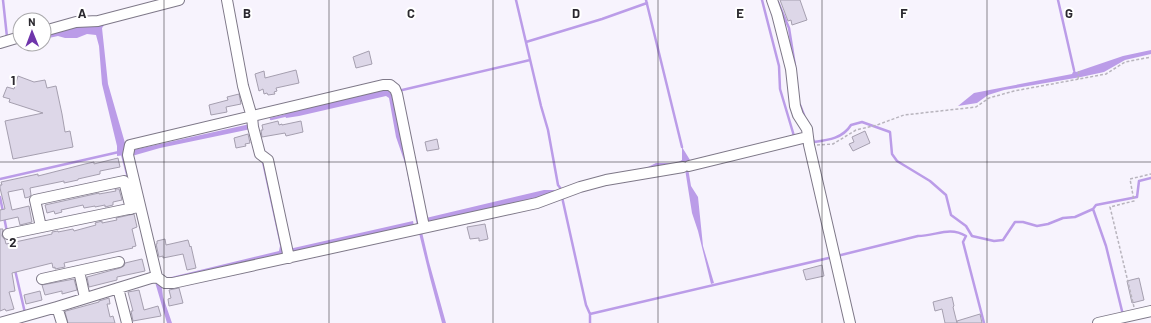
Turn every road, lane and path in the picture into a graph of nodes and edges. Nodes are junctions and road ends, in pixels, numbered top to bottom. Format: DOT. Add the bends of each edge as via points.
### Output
graph roads {
  1 [pos="179,0"];
  2 [pos="227,0"];
  3 [pos="772,0"];
  4 [pos="52,29"];
  5 [pos="1151,57"];
  6 [pos="1079,70"];
  7 [pos="1078,80"];
  8 [pos="253,123"];
  9 [pos="808,141"];
  10 [pos="1151,174"];
  11 [pos="135,208"];
  12 [pos="41,228"];
  13 [pos="421,228"];
  14 [pos="8,234"];
  15 [pos="288,253"];
  16 [pos="119,262"];
  17 [pos="79,271"];
  18 [pos="154,278"];
  19 [pos="42,279"];
  20 [pos="118,288"];
  21 [pos="85,298"];
  22 [pos="57,307"];
  23 [pos="1151,311"];
  24 [pos="1136,314"];
  25 [pos="0,323"];
  26 [pos="62,323"];
  27 [pos="127,323"];
  28 [pos="850,323"];
  29 [pos="1098,323"];
  1 -- 4 [label="street" via="98,21 76,22"];
  2 -- 8 [label="street" via="243,86"];
  3 -- 9 [label="street" via="791,68 795,106 807,129"];
  5 -- 7 [label="path" via="1125,62 1106,74"];
  6 -- 7 [label="path"];
  7 -- 9 [label="path" via="989,98 976,108 904,115 856,130 833,144"];
  8 -- 11 [label="street" via="130,145 128,153"];
  8 -- 13 [label="street" via="390,85 396,91"];
  8 -- 15 [label="street" via="260,154 268,160"];
  9 -- 13 [label="street" via="606,180 537,203"];
  9 -- 28 [label="street"];
  10 -- 24 [label="path" via="1130,179 1134,201 1110,207"];
  11 -- 12 [label="street"];
  11 -- 12 [label="street" via="124,181 35,200"];
  11 -- 18 [label="street"];
  12 -- 14 [label="street"];
  13 -- 15 [label="street"];
  15 -- 18 [label="street" via="173,283"];
  16 -- 17 [label="street"];
  17 -- 19 [label="street"];
  17 -- 21 [label="street"];
  18 -- 20 [label="street"];
  20 -- 21 [label="street"];
  20 -- 27 [label="street"];
  21 -- 22 [label="street"];
  22 -- 25 [label="street"];
  22 -- 26 [label="street"];
  23 -- 24 [label="street"];
  24 -- 29 [label="street"];
}
